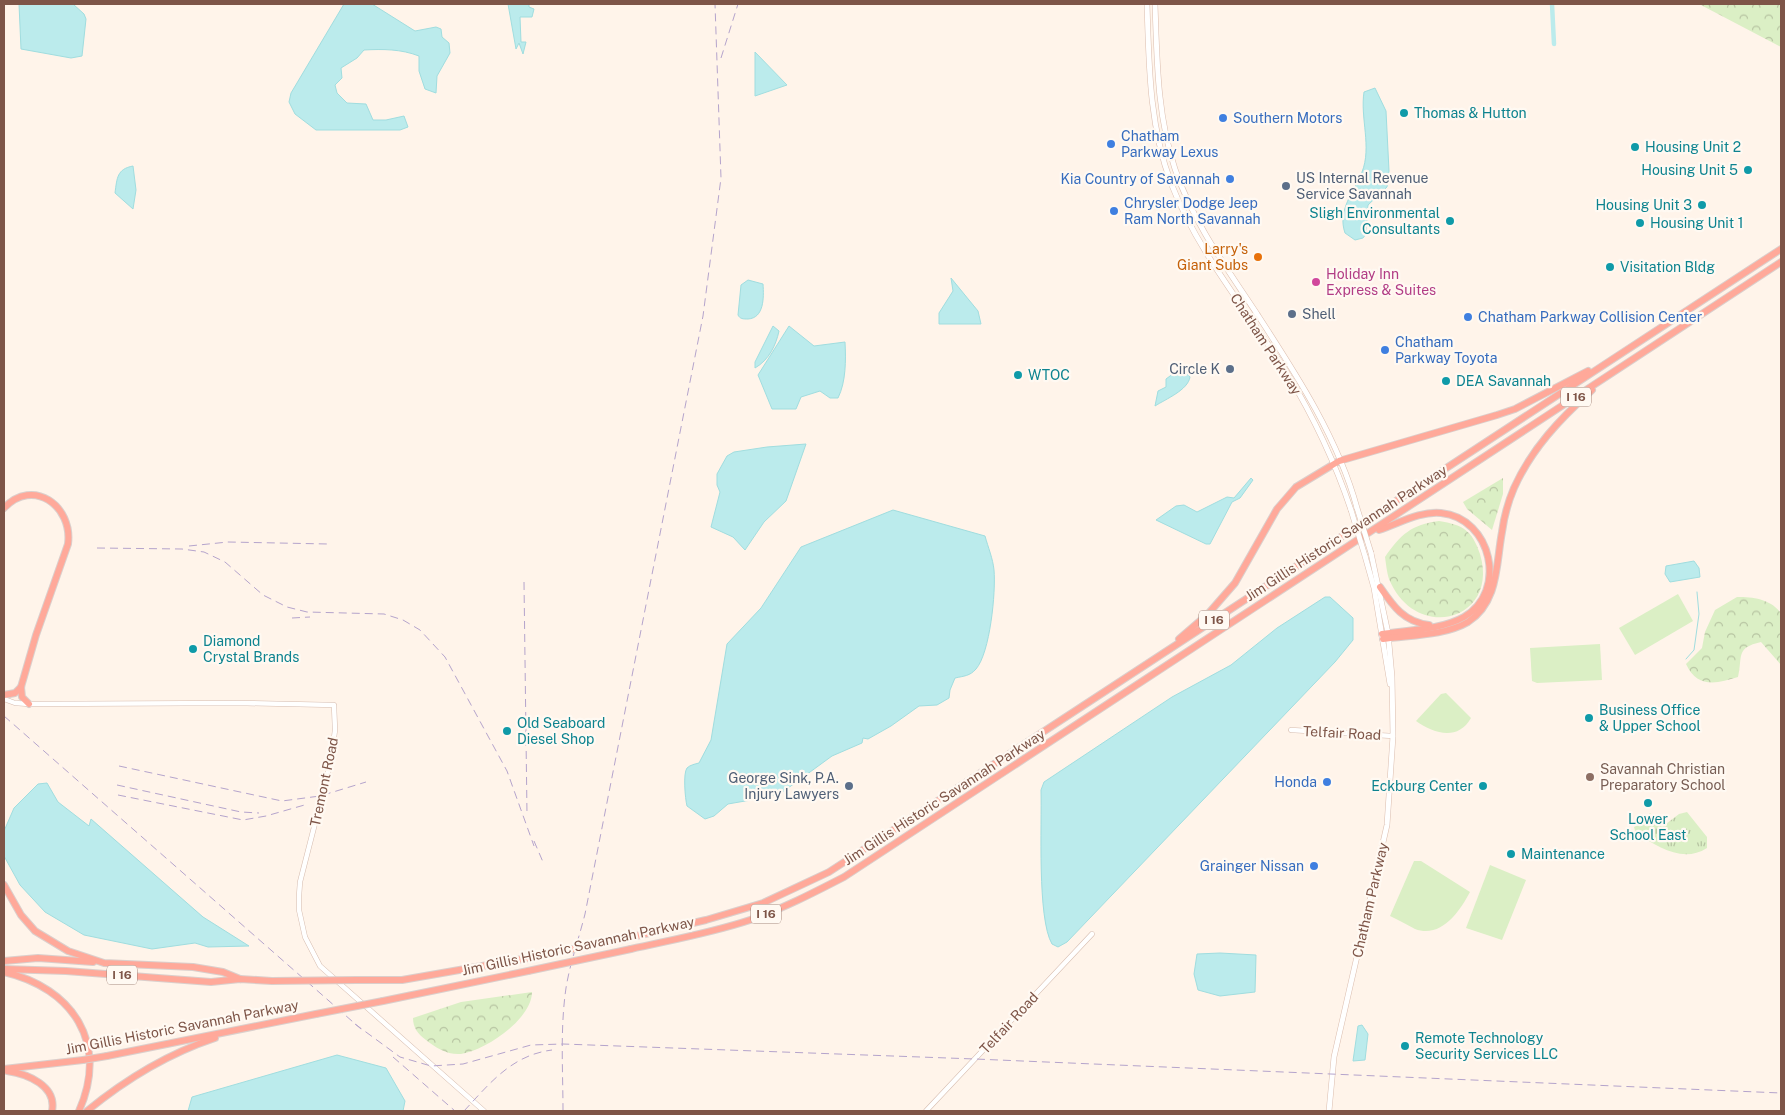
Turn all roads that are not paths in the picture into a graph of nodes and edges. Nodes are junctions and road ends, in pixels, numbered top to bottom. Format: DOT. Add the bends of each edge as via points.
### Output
graph roads {
  1 [pos="1147,4"];
  2 [pos="1155,4"];
  3 [pos="1781,249"];
  4 [pos="1781,262"];
  5 [pos="1610,360"];
  6 [pos="1609,375"];
  7 [pos="1336,462"];
  8 [pos="4,508"];
  9 [pos="1354,509"];
  10 [pos="1371,532"];
  11 [pos="1380,587"];
  12 [pos="1442,624"];
  13 [pos="1385,636"];
  14 [pos="1153,660"];
  15 [pos="21,687"];
  16 [pos="4,695"];
  17 [pos="4,699"];
  18 [pos="29,704"];
  19 [pos="1291,730"];
  20 [pos="1393,736"];
  21 [pos="4,885"];
  22 [pos="1092,934"];
  23 [pos="4,961"];
  24 [pos="104,963"];
  25 [pos="4,970"];
  26 [pos="240,979"];
  27 [pos="241,1029"];
  28 [pos="4,1070"];
  29 [pos="52,1111"];
  30 [pos="79,1111"];
  31 [pos="87,1111"];
  32 [pos="484,1111"];
  33 [pos="926,1111"];
  34 [pos="1329,1111"];
  1 -- 7 [label="main road, Chatham Parkway" via="1152,101 1157,134 1171,181 1210,258 1286,372"];
  2 -- 7 [label="main road, Chatham Parkway" via="1161,110 1175,169 1200,224 1294,370"];
  3 -- 5 [label="highway, Jim Gillis Historic Savannah Parkway / I 16"];
  4 -- 6 [label="highway, Jim Gillis Historic Savannah Parkway / I 16"];
  5 -- 7 [label="highway" via="1506,412"];
  5 -- 14 [label="highway, Jim Gillis Historic Savannah Parkway / I 16"];
  6 -- 10 [label="highway, Jim Gillis Historic Savannah Parkway / I 16"];
  6 -- 13 [label="highway" via="1556,425 1522,472 1505,516 1492,591 1480,611 1468,622 1450,629"];
  7 -- 9 [label="main road, Chatham Parkway"];
  7 -- 14 [label="highway" via="1296,487 1284,500 1223,599"];
  8 -- 15 [label="highway" via="24,496 43,497 64,514 69,528 68,544"];
  9 -- 11 [label="main road, Chatham Parkway, bridge"];
  9 -- 13 [label="main road, Chatham Parkway, bridge"];
  10 -- 12 [label="highway" via="1430,513 1454,516 1473,528 1488,555 1490,575 1487,588 1475,609"];
  10 -- 27 [label="highway, Jim Gillis Historic Savannah Parkway / I 16, bridge" via="844,877 798,900 703,933"];
  11 -- 12 [label="highway" via="1393,607 1404,616 1427,625"];
  11 -- 13 [label="main road, Chatham Parkway"];
  12 -- 13 [label="highway"];
  13 -- 20 [label="main road, Chatham Parkway"];
  14 -- 26 [label="highway, Jim Gillis Historic Savannah Parkway / I 16, bridge" via="829,872 756,905 623,939 402,980"];
  15 -- 16 [label="highway"];
  15 -- 18 [label="highway" via="22,697"];
  17 -- 18 [label="street, Tremont Road"];
  18 -- 32 [label="street, Tremont Road" via="334,705 331,761 300,882 299,910 305,937 320,966"];
  19 -- 20 [label="street, Telfair Road"];
  20 -- 34 [label="main road, Chatham Parkway" via="1387,825 1334,1056"];
  21 -- 24 [label="highway" via="21,915 36,931 68,951"];
  22 -- 33 [label="street, Telfair Road"];
  23 -- 24 [label="highway" via="38,958"];
  24 -- 26 [label="highway" via="193,966"];
  25 -- 26 [label="highway, Jim Gillis Historic Savannah Parkway / I 16" via="203,981"];
  25 -- 30 [label="highway" via="40,984 67,1005 76,1018 91,1059"];
  27 -- 28 [label="highway, Jim Gillis Historic Savannah Parkway / I 16, bridge" via="107,1056"];
  27 -- 31 [label="highway" via="164,1058"];
  28 -- 29 [label="highway" via="41,1084 52,1099"];
}
